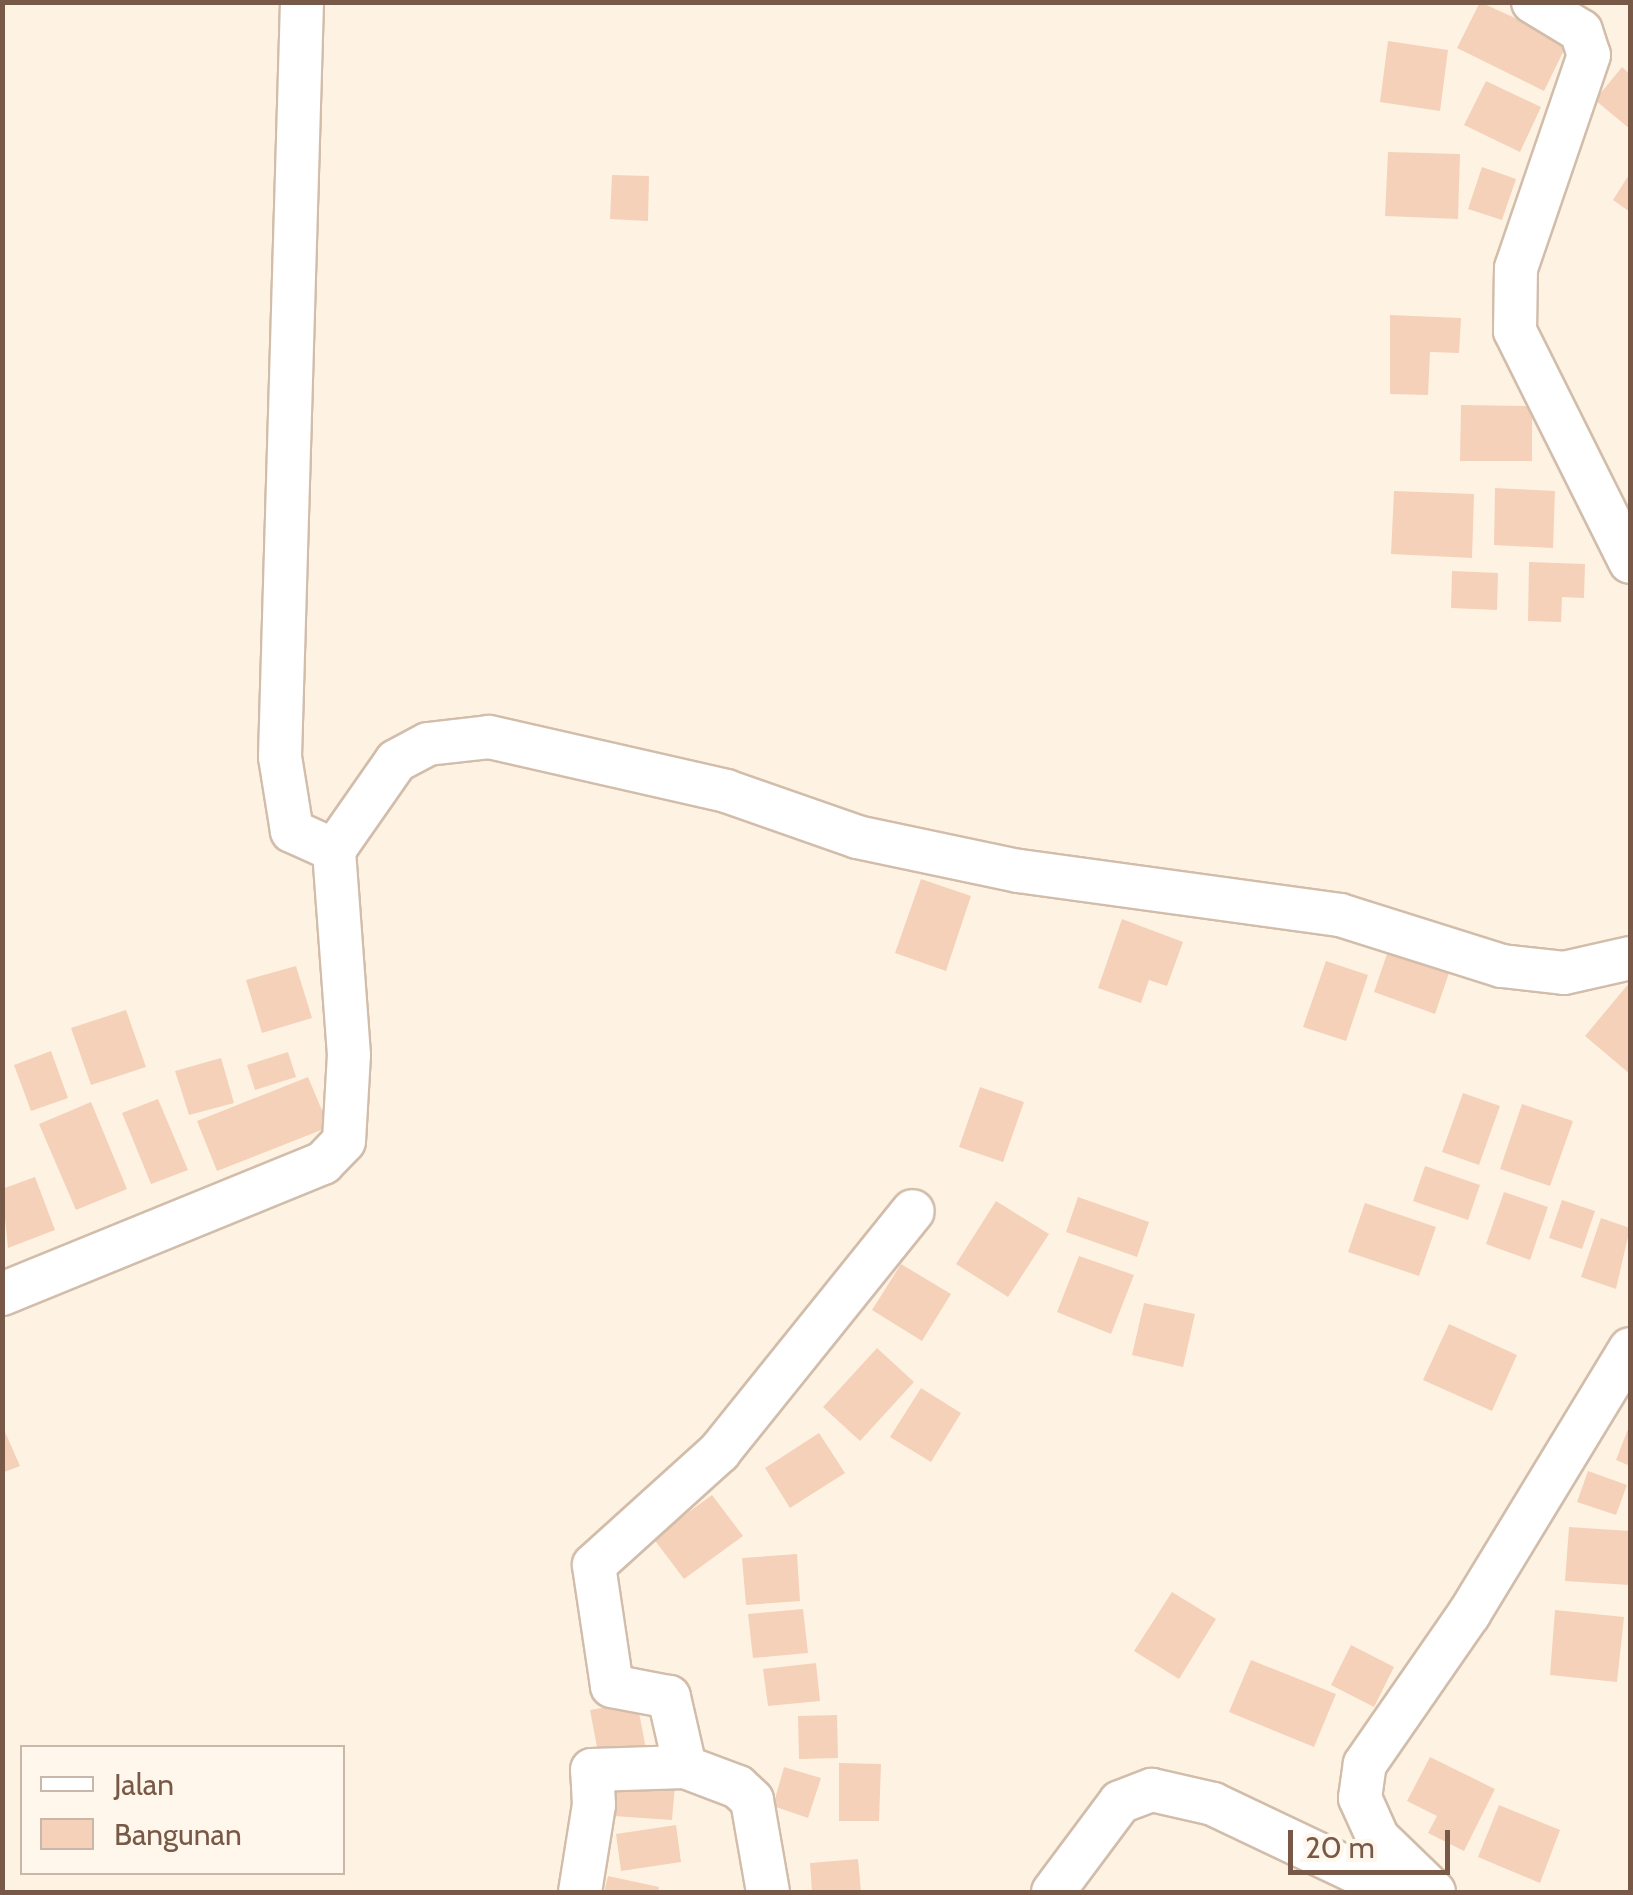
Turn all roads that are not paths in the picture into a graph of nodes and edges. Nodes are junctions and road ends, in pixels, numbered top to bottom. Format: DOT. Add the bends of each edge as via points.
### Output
graph roads {
  1 [pos="302,2"];
  2 [pos="1533,2"];
  3 [pos="1630,562"];
  4 [pos="334,850"];
  5 [pos="1630,958"];
  6 [pos="912,1212"];
  7 [pos="2,1294"];
  8 [pos="1630,1350"];
  9 [pos="686,1767"];
  10 [pos="580,1892"];
  11 [pos="768,1892"];
  12 [pos="1054,1892"];
  13 [pos="1398,1892"];
  14 [pos="1434,1892"];
  1 -- 4 [label="street" via="280,757 292,832"];
  2 -- 3 [label="street" via="1581,31 1589,55 1516,268 1515,330"];
  4 -- 5 [label="street" via="396,762 428,744 490,737 726,791 857,837 1019,871 1340,915 1502,966 1564,973"];
  4 -- 7 [label="street" via="349,1055 344,1141 323,1163"];
  6 -- 9 [label="street" via="718,1452 594,1565 609,1680 620,1692 672,1700"];
  8 -- 14 [label="street" via="1469,1614 1364,1764 1360,1798 1378,1838"];
  9 -- 10 [label="street" via="592,1770 594,1804"];
  9 -- 11 [label="street" via="738,1787 752,1800"];
  12 -- 13 [label="street" via="1120,1802 1152,1790 1213,1804"];
}
